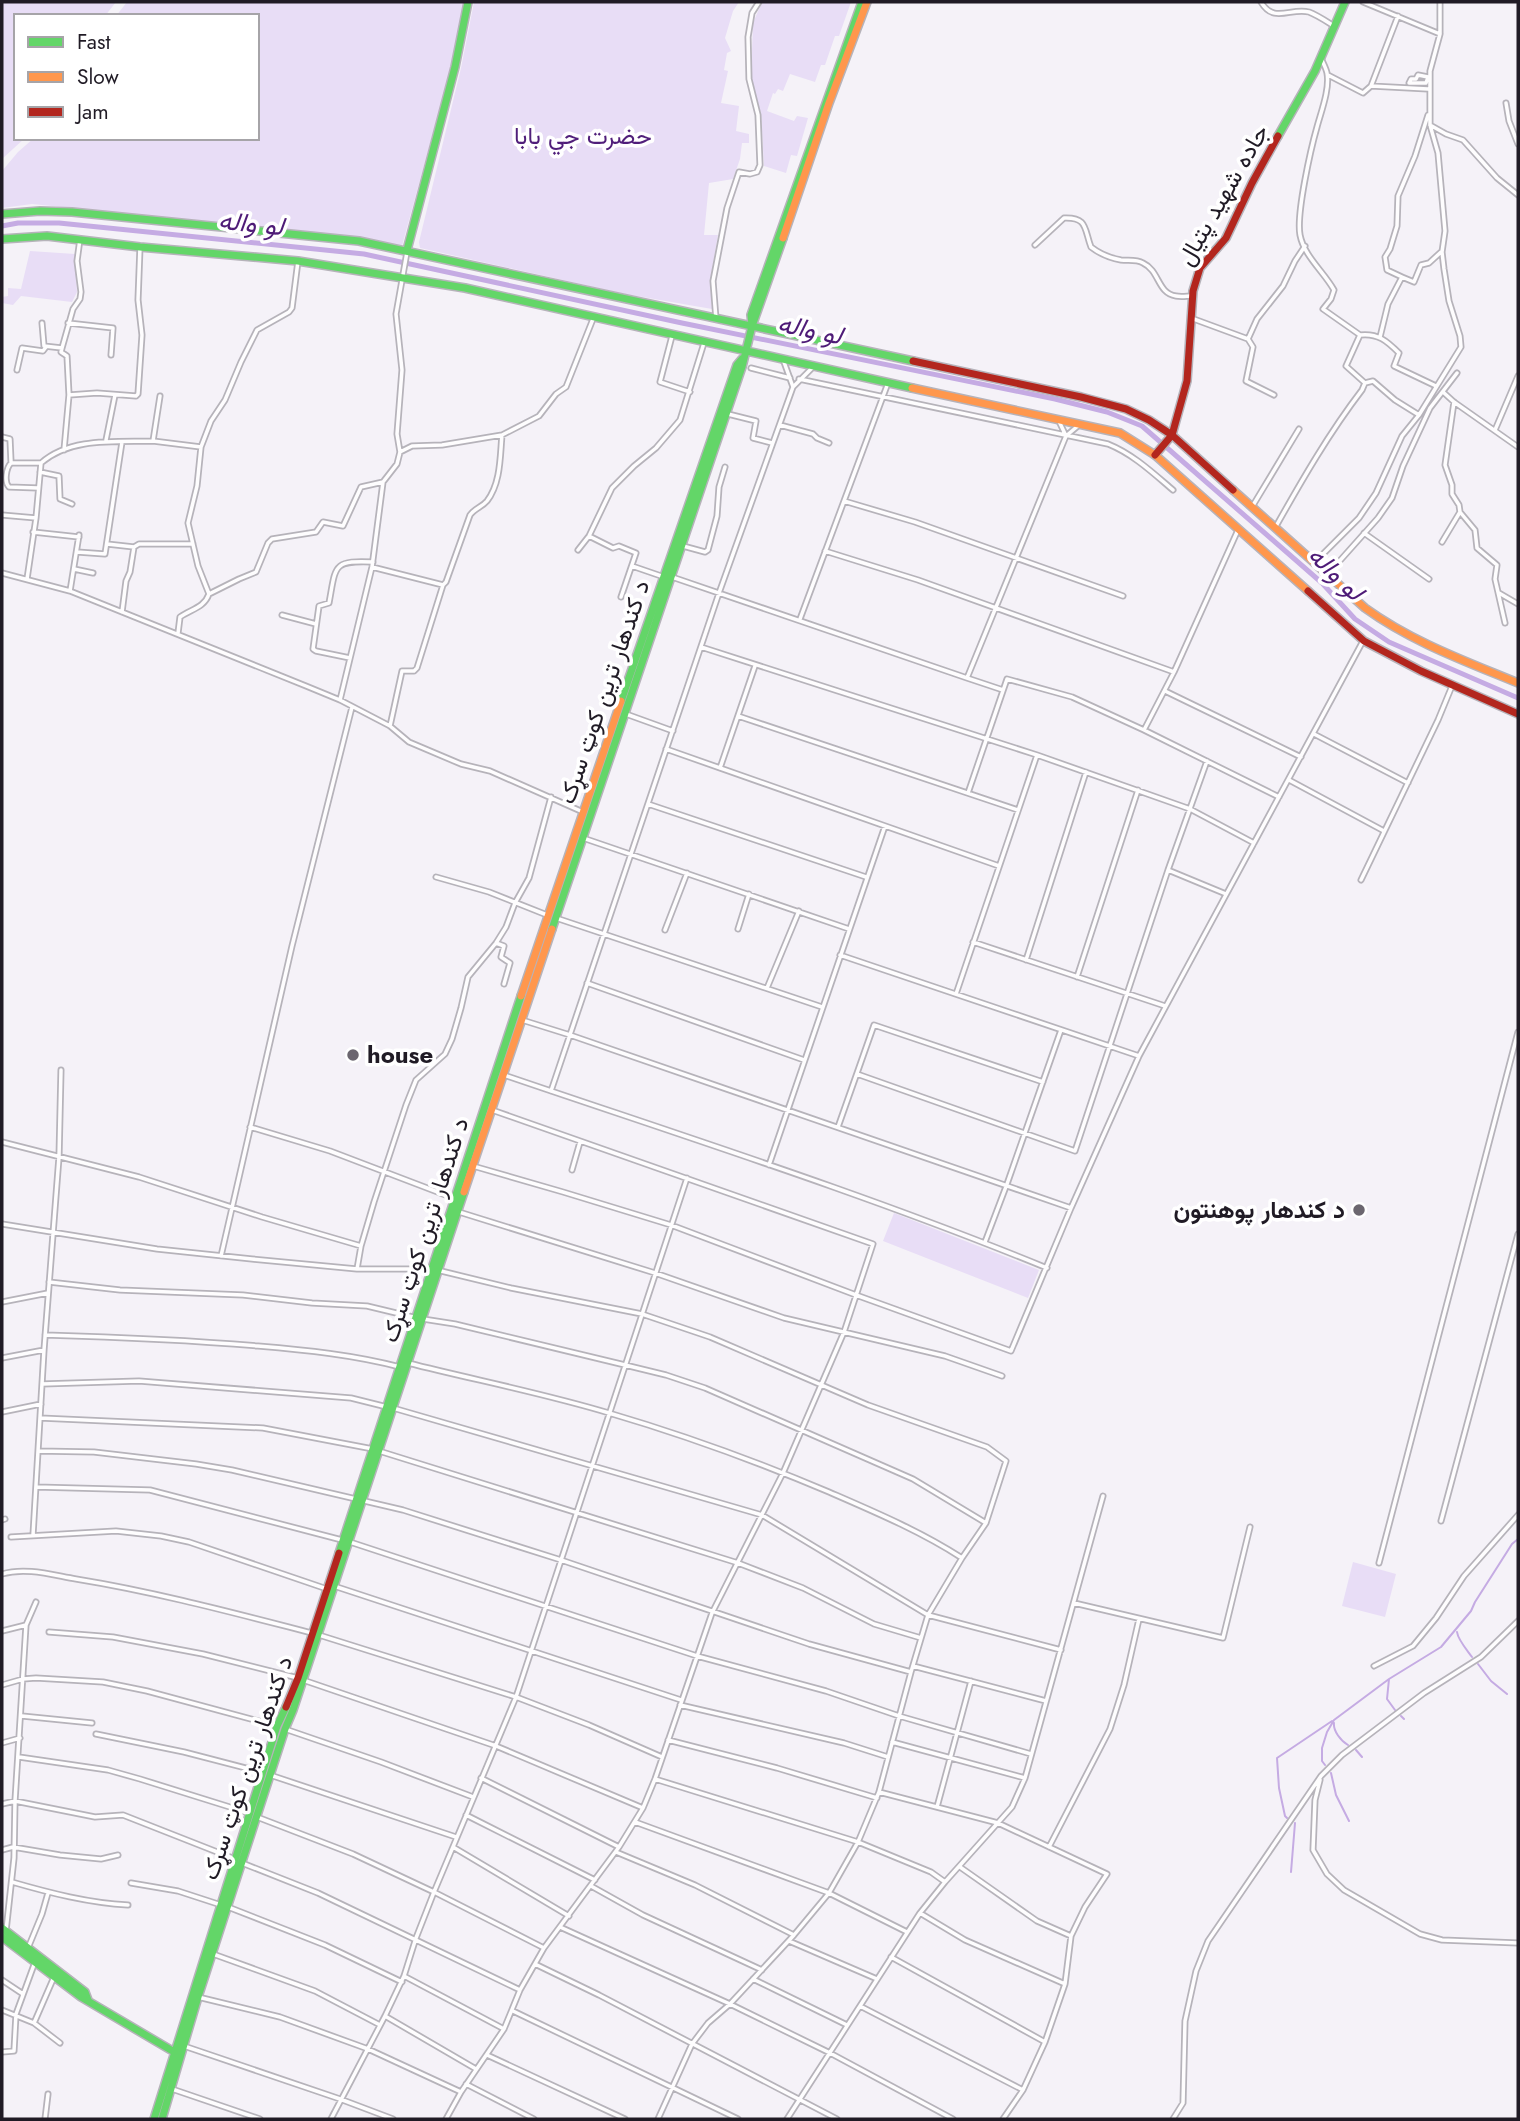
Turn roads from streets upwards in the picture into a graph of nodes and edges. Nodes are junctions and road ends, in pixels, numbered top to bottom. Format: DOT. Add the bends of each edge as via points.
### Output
graph roads {
  1 [pos="468,2"];
  2 [pos="760,2"];
  3 [pos="862,2"];
  4 [pos="867,2"];
  5 [pos="1261,2"];
  6 [pos="1345,2"];
  7 [pos="1363,2"];
  8 [pos="1440,2"];
  9 [pos="1398,16"];
  10 [pos="1335,26"];
  11 [pos="1440,34"];
  12 [pos="1321,58"];
  13 [pos="1328,75"];
  14 [pos="1409,83"];
  15 [pos="1371,86"];
  16 [pos="1428,89"];
  17 [pos="1506,103"];
  18 [pos="1429,111"];
  19 [pos="1430,125"];
  20 [pos="1518,144"];
  21 [pos="1518,195"];
  22 [pos="792,204"];
  23 [pos="2,215"];
  24 [pos="2,239"];
  25 [pos="80,239"];
  26 [pos="1035,245"];
  27 [pos="1305,246"];
  28 [pos="140,247"];
  29 [pos="1442,252"];
  30 [pos="407,253"];
  31 [pos="298,261"];
  32 [pos="401,277"];
  33 [pos="1402,277"];
  34 [pos="1192,296"];
  35 [pos="1191,318"];
  36 [pos="593,319"];
  37 [pos="716,319"];
  38 [pos="42,323"];
  39 [pos="68,323"];
  40 [pos="751,329"];
  41 [pos="1360,335"];
  42 [pos="672,336"];
  43 [pos="1380,337"];
  44 [pos="1248,339"];
  45 [pos="704,343"];
  46 [pos="46,347"];
  47 [pos="62,348"];
  48 [pos="746,352"];
  49 [pos="111,355"];
  50 [pos="783,361"];
  51 [pos="813,367"];
  52 [pos="751,368"];
  53 [pos="17,370"];
  54 [pos="1457,373"];
  55 [pos="1518,376"];
  56 [pos="790,378"];
  57 [pos="799,379"];
  58 [pos="888,383"];
  59 [pos="1365,383"];
  60 [pos="1436,386"];
  61 [pos="793,387"];
  62 [pos="690,392"];
  63 [pos="1443,392"];
  64 [pos="116,394"];
  65 [pos="69,395"];
  66 [pos="1274,395"];
  67 [pos="160,396"];
  68 [pos="882,397"];
  69 [pos="1454,402"];
  70 [pos="726,414"];
  71 [pos="1419,415"];
  72 [pos="1058,418"];
  73 [pos="1081,423"];
  74 [pos="779,424"];
  75 [pos="1299,429"];
  76 [pos="1495,430"];
  77 [pos="502,435"];
  78 [pos="1066,436"];
  79 [pos="2,437"];
  80 [pos="1170,437"];
  81 [pos="106,440"];
  82 [pos="153,441"];
  83 [pos="122,442"];
  84 [pos="772,443"];
  85 [pos="829,443"];
  86 [pos="201,447"];
  87 [pos="1518,447"];
  88 [pos="64,450"];
  89 [pos="400,452"];
  90 [pos="1158,452"];
  91 [pos="11,463"];
  92 [pos="41,463"];
  93 [pos="725,467"];
  94 [pos="40,472"];
  95 [pos="4,482"];
  96 [pos="383,482"];
  97 [pos="38,488"];
  98 [pos="1173,490"];
  99 [pos="844,501"];
  100 [pos="72,504"];
  101 [pos="1252,507"];
  102 [pos="1460,512"];
  103 [pos="2,515"];
  104 [pos="36,518"];
  105 [pos="1275,528"];
  106 [pos="1238,530"];
  107 [pos="33,532"];
  108 [pos="1364,533"];
  109 [pos="589,536"];
  110 [pos="1442,542"];
  111 [pos="107,544"];
  112 [pos="193,544"];
  113 [pos="681,545"];
  114 [pos="134,547"];
  115 [pos="578,550"];
  116 [pos="825,551"];
  117 [pos="77,552"];
  118 [pos="1016,557"];
  119 [pos="1314,563"];
  120 [pos="373,565"];
  121 [pos="632,566"];
  122 [pos="74,569"];
  123 [pos="2,573"];
  124 [pos="93,573"];
  125 [pos="1328,575"];
  126 [pos="667,577"];
  127 [pos="27,579"];
  128 [pos="1429,579"];
  129 [pos="443,585"];
  130 [pos="69,591"];
  131 [pos="1498,592"];
  132 [pos="719,593"];
  133 [pos="209,594"];
  134 [pos="1123,596"];
  135 [pos="621,597"];
  136 [pos="1518,604"];
  137 [pos="995,609"];
  138 [pos="122,612"];
  139 [pos="282,615"];
  140 [pos="800,620"];
  141 [pos="1505,623"];
  142 [pos="316,624"];
  143 [pos="178,634"];
  144 [pos="1364,641"];
  145 [pos="701,647"];
  146 [pos="350,658"];
  147 [pos="755,666"];
  148 [pos="1174,672"];
  149 [pos="968,678"];
  150 [pos="1518,683"];
  151 [pos="1452,685"];
  152 [pos="1003,690"];
  153 [pos="1164,691"];
  154 [pos="340,700"];
  155 [pos="352,707"];
  156 [pos="621,713"];
  157 [pos="1518,714"];
  158 [pos="737,716"];
  159 [pos="390,726"];
  160 [pos="1144,730"];
  161 [pos="673,731"];
  162 [pos="1314,734"];
  163 [pos="986,738"];
  164 [pos="666,749"];
  165 [pos="1037,755"];
  166 [pos="1301,757"];
  167 [pos="1207,761"];
  168 [pos="720,768"];
  169 [pos="1086,772"];
  170 [pos="1289,780"];
  171 [pos="1408,783"];
  172 [pos="1138,790"];
  173 [pos="968,793"];
  174 [pos="551,797"];
  175 [pos="1279,797"];
  176 [pos="648,804"];
  177 [pos="1190,809"];
  178 [pos="1018,810"];
  179 [pos="583,812"];
  180 [pos="885,826"];
  181 [pos="1384,831"];
  182 [pos="583,838"];
  183 [pos="1254,843"];
  184 [pos="631,854"];
  185 [pos="999,866"];
  186 [pos="1168,870"];
  187 [pos="687,873"];
  188 [pos="436,877"];
  189 [pos="866,877"];
  190 [pos="1361,880"];
  191 [pos="750,894"];
  192 [pos="1226,894"];
  193 [pos="515,903"];
  194 [pos="799,911"];
  195 [pos="552,917"];
  196 [pos="738,929"];
  197 [pos="849,929"];
  198 [pos="665,930"];
  199 [pos="604,933"];
  200 [pos="973,942"];
  201 [pos="496,943"];
  202 [pos="840,955"];
  203 [pos="1026,960"];
  204 [pos="1077,977"];
  205 [pos="587,983"];
  206 [pos="503,984"];
  207 [pos="767,988"];
  208 [pos="1128,993"];
  209 [pos="956,994"];
  210 [pos="1166,1006"];
  211 [pos="822,1007"];
  212 [pos="522,1020"];
  213 [pos="1061,1030"];
  214 [pos="1518,1032"];
  215 [pos="570,1035"];
  216 [pos="1517,1041"];
  217 [pos="1111,1047"];
  218 [pos="1139,1056"];
  219 [pos="804,1060"];
  220 [pos="61,1070"];
  221 [pos="858,1074"];
  222 [pos="504,1075"];
  223 [pos="1043,1082"];
  224 [pos="496,1085"];
  225 [pos="551,1091"];
  226 [pos="492,1110"];
  227 [pos="788,1110"];
  228 [pos="250,1127"];
  229 [pos="838,1127"];
  230 [pos="1025,1133"];
  231 [pos="581,1141"];
  232 [pos="2,1142"];
  233 [pos="59,1157"];
  234 [pos="769,1165"];
  235 [pos="473,1166"];
  236 [pos="572,1170"];
  237 [pos="384,1171"];
  238 [pos="687,1178"];
  239 [pos="1007,1184"];
  240 [pos="456,1199"];
  241 [pos="232,1207"];
  242 [pos="1071,1208"];
  243 [pos="458,1212"];
  244 [pos="2,1224"];
  245 [pos="671,1226"];
  246 [pos="53,1232"];
  247 [pos="1518,1234"];
  248 [pos="985,1242"];
  249 [pos="361,1246"];
  250 [pos="221,1256"];
  251 [pos="1047,1268"];
  252 [pos="356,1269"];
  253 [pos="435,1270"];
  254 [pos="655,1273"];
  255 [pos="49,1282"];
  256 [pos="48,1293"];
  257 [pos="856,1295"];
  258 [pos="2,1302"];
  259 [pos="642,1314"];
  260 [pos="419,1318"];
  261 [pos="844,1332"];
  262 [pos="45,1335"];
  263 [pos="44,1350"];
  264 [pos="2,1358"];
  265 [pos="625,1364"];
  266 [pos="404,1365"];
  267 [pos="1002,1376"];
  268 [pos="42,1384"];
  269 [pos="820,1385"];
  270 [pos="41,1404"];
  271 [pos="390,1407"];
  272 [pos="2,1412"];
  273 [pos="609,1413"];
  274 [pos="40,1418"];
  275 [pos="801,1431"];
  276 [pos="376,1450"];
  277 [pos="38,1451"];
  278 [pos="592,1465"];
  279 [pos="783,1473"];
  280 [pos="36,1487"];
  281 [pos="1103,1496"];
  282 [pos="360,1500"];
  283 [pos="576,1512"];
  284 [pos="762,1515"];
  285 [pos="1518,1515"];
  286 [pos="1441,1521"];
  287 [pos="986,1523"];
  288 [pos="1250,1527"];
  289 [pos="33,1535"];
  290 [pos="11,1536"];
  291 [pos="346,1541"];
  292 [pos="962,1558"];
  293 [pos="561,1560"];
  294 [pos="738,1563"];
  295 [pos="1378,1563"];
  296 [pos="2,1574"];
  297 [pos="331,1587"];
  298 [pos="36,1602"];
  299 [pos="1074,1603"];
  300 [pos="546,1606"];
  301 [pos="712,1613"];
  302 [pos="928,1615"];
  303 [pos="1139,1619"];
  304 [pos="1518,1621"];
  305 [pos="26,1625"];
  306 [pos="2,1631"];
  307 [pos="49,1632"];
  308 [pos="315,1634"];
  309 [pos="921,1638"];
  310 [pos="1060,1650"];
  311 [pos="530,1651"];
  312 [pos="696,1656"];
  313 [pos="912,1666"];
  314 [pos="1374,1667"];
  315 [pos="911,1672"];
  316 [pos="23,1679"];
  317 [pos="301,1679"];
  318 [pos="971,1681"];
  319 [pos="2,1685"];
  320 [pos="516,1697"];
  321 [pos="1046,1701"];
  322 [pos="681,1703"];
  323 [pos="22,1716"];
  324 [pos="899,1716"];
  325 [pos="92,1723"];
  326 [pos="281,1728"];
  327 [pos="957,1732"];
  328 [pos="96,1734"];
  329 [pos="20,1738"];
  330 [pos="668,1740"];
  331 [pos="892,1742"];
  332 [pos="2,1743"];
  333 [pos="496,1746"];
  334 [pos="1031,1754"];
  335 [pos="19,1757"];
  336 [pos="662,1757"];
  337 [pos="888,1757"];
  338 [pos="950,1758"];
  339 [pos="267,1774"];
  340 [pos="1321,1776"];
  341 [pos="481,1778"];
  342 [pos="655,1779"];
  343 [pos="1025,1779"];
  344 [pos="879,1792"];
  345 [pos="473,1797"];
  346 [pos="877,1798"];
  347 [pos="15,1801"];
  348 [pos="2,1804"];
  349 [pos="937,1807"];
  350 [pos="643,1808"];
  351 [pos="253,1815"];
  352 [pos="466,1815"];
  353 [pos="635,1822"];
  354 [pos="998,1823"];
  355 [pos="456,1837"];
  356 [pos="858,1842"];
  357 [pos="13,1847"];
  358 [pos="453,1847"];
  359 [pos="619,1847"];
  360 [pos="1049,1847"];
  361 [pos="2,1850"];
  362 [pos="616,1852"];
  363 [pos="118,1855"];
  364 [pos="239,1861"];
  365 [pos="960,1867"];
  366 [pos="596,1880"];
  367 [pos="12,1882"];
  368 [pos="944,1882"];
  369 [pos="131,1883"];
  370 [pos="591,1886"];
  371 [pos="434,1892"];
  372 [pos="48,1893"];
  373 [pos="829,1893"];
  374 [pos="128,1905"];
  375 [pos="224,1906"];
  376 [pos="920,1913"];
  377 [pos="569,1916"];
  378 [pos="560,1927"];
  379 [pos="3,1932"];
  380 [pos="907,1932"];
  381 [pos="794,1935"];
  382 [pos="1071,1936"];
  383 [pos="416,1938"];
  384 [pos="789,1941"];
  385 [pos="1518,1943"];
  386 [pos="28,1948"];
  387 [pos="544,1948"];
  388 [pos="212,1954"];
  389 [pos="891,1957"];
  390 [pos="35,1962"];
  391 [pos="206,1963"];
  392 [pos="535,1964"];
  393 [pos="761,1970"];
  394 [pos="404,1976"];
  395 [pos="54,1977"];
  396 [pos="753,1979"];
  397 [pos="877,1979"];
  398 [pos="2,1980"];
  399 [pos="402,1982"];
  400 [pos="1065,1984"];
  401 [pos="520,1990"];
  402 [pos="23,1994"];
  403 [pos="198,1997"];
  404 [pos="88,2000"];
  405 [pos="730,2004"];
  406 [pos="860,2005"];
  407 [pos="2,2010"];
  408 [pos="512,2010"];
  409 [pos="16,2014"];
  410 [pos="385,2017"];
  411 [pos="34,2022"];
  412 [pos="380,2025"];
  413 [pos="847,2025"];
  414 [pos="503,2029"];
  415 [pos="1045,2042"];
  416 [pos="60,2043"];
  417 [pos="692,2044"];
  418 [pos="184,2046"];
  419 [pos="368,2049"];
  420 [pos="2,2052"];
  421 [pos="830,2053"];
  422 [pos="178,2054"];
  423 [pos="487,2055"];
  424 [pos="476,2069"];
  425 [pos="466,2084"];
  426 [pos="673,2086"];
  427 [pos="171,2089"];
  428 [pos="1023,2090"];
  429 [pos="461,2092"];
  430 [pos="48,2094"];
  431 [pos="340,2099"];
  432 [pos="799,2099"];
  433 [pos="45,2119"];
  434 [pos="154,2119"];
  435 [pos="162,2119"];
  436 [pos="260,2119"];
  437 [pos="331,2119"];
  438 [pos="393,2119"];
  439 [pos="446,2119"];
  440 [pos="534,2119"];
  441 [pos="625,2119"];
  442 [pos="658,2119"];
  443 [pos="738,2119"];
  444 [pos="787,2119"];
  445 [pos="837,2119"];
  446 [pos="953,2119"];
  447 [pos="1003,2119"];
  448 [pos="1173,2119"];
  1 -- 30 [label="street"];
  2 -- 37 [label="street" via="752,13 748,37 760,165 757,172 739,172 727,208 713,281"];
  3 -- 22 [label="street"];
  4 -- 22 [label="street"];
  5 -- 10 [label="street" via="1277,14 1310,12"];
  6 -- 10 [label="street, جاده شهید پتیال"];
  7 -- 9 [label="street"];
  8 -- 11 [label="street"];
  9 -- 11 [label="street"];
  9 -- 15 [label="street"];
  10 -- 12 [label="street, جاده شهید پتیال"];
  11 -- 16 [label="street"];
  12 -- 13 [label="street"];
  12 -- 34 [label="street, جاده شهید پتیال" via="1226,238 1200,268"];
  13 -- 15 [label="street" via="1362,93"];
  13 -- 27 [label="street" via="1301,208 1300,235"];
  14 -- 14 [label="street" via="1426,83 1428,77 1418,75"];
  15 -- 16 [label="street"];
  16 -- 18 [label="street"];
  17 -- 20 [label="street"];
  18 -- 19 [label="street"];
  18 -- 33 [label="street" via="1398,196 1397,226 1385,257 1387,270"];
  19 -- 21 [label="street" via="1463,140"];
  19 -- 29 [label="street" via="1438,153 1445,232"];
  22 -- 40 [label="street" via="751,315"];
  23 -- 30 [label="street" via="72,212 359,241"];
  24 -- 25 [label="street"];
  25 -- 28 [label="street"];
  25 -- 39 [label="street" via="81,292"];
  26 -- 34 [label="street" via="1064,218 1073,218 1081,221 1091,247 1101,254 1146,264 1164,290"];
  27 -- 41 [label="street" via="1334,290 1323,309"];
  27 -- 44 [label="street"];
  28 -- 31 [label="street"];
  28 -- 64 [label="street" via="139,387 136,396"];
  29 -- 33 [label="street" via="1420,265 1413,282"];
  29 -- 60 [label="street" via="1461,347"];
  30 -- 32 [label="street"];
  30 -- 37 [label="street"];
  31 -- 32 [label="street"];
  31 -- 86 [label="street" via="292,308 257,330"];
  32 -- 36 [label="street"];
  32 -- 89 [label="street" via="396,314 402,370"];
  33 -- 43 [label="street" via="1388,304"];
  34 -- 35 [label="street, جاده شهید پتیال"];
  35 -- 44 [label="street"];
  35 -- 80 [label="street, جاده شهید پتیال" via="1187,381"];
  36 -- 42 [label="street"];
  36 -- 77 [label="street" via="566,387 539,416"];
  37 -- 40 [label="street"];
  38 -- 46 [label="street"];
  39 -- 47 [label="street"];
  39 -- 49 [label="street" via="113,328"];
  40 -- 48 [label="street"];
  40 -- 80 [label="street" via="1081,397 1126,409"];
  41 -- 43 [label="street"];
  41 -- 59 [label="street" via="1346,366"];
  42 -- 45 [label="street"];
  42 -- 62 [label="street" via="660,382"];
  43 -- 60 [label="street" via="1399,353 1394,366"];
  44 -- 66 [label="street" via="1253,347 1246,381"];
  45 -- 48 [label="street"];
  45 -- 62 [label="street"];
  46 -- 47 [label="street"];
  46 -- 53 [label="street" via="43,351 22,348"];
  47 -- 65 [label="street" via="67,356"];
  48 -- 50 [label="street"];
  48 -- 70 [label="street, د کندهار ترين کوټ سړک"];
  48 -- 126 [label="street, د کندهار ترين کوټ سړک" via="737,365"];
  50 -- 51 [label="street"];
  50 -- 56 [label="street"];
  51 -- 57 [label="street"];
  51 -- 58 [label="street"];
  52 -- 56 [label="street"];
  54 -- 63 [label="street"];
  55 -- 76 [label="street"];
  56 -- 61 [label="street"];
  57 -- 61 [label="street"];
  57 -- 68 [label="street"];
  58 -- 68 [label="street"];
  58 -- 72 [label="street"];
  59 -- 71 [label="street" via="1373,381"];
  59 -- 105 [label="street"];
  60 -- 71 [label="street"];
  61 -- 74 [label="street"];
  62 -- 109 [label="street" via="680,420 612,488"];
  63 -- 69 [label="street"];
  63 -- 108 [label="street" via="1430,408 1392,498"];
  64 -- 65 [label="street"];
  64 -- 81 [label="street"];
  65 -- 88 [label="street"];
  67 -- 82 [label="street"];
  68 -- 78 [label="street"];
  68 -- 99 [label="street"];
  69 -- 76 [label="street"];
  69 -- 102 [label="street" via="1445,465"];
  70 -- 84 [label="street" via="756,421 753,438"];
  70 -- 113 [label="street, د کندهار ترين کوټ سړک"];
  71 -- 119 [label="street" via="1402,436 1359,518"];
  72 -- 73 [label="street"];
  72 -- 78 [label="street"];
  73 -- 78 [label="street"];
  73 -- 90 [label="street" via="1120,433"];
  74 -- 84 [label="street"];
  74 -- 85 [label="street"];
  75 -- 101 [label="street"];
  76 -- 87 [label="street"];
  77 -- 89 [label="street" via="412,446"];
  77 -- 129 [label="street" via="498,474 486,502 470,515"];
  78 -- 98 [label="street" via="1120,449"];
  78 -- 118 [label="street"];
  79 -- 91 [label="street" via="10,439"];
  80 -- 90 [label="street, جاده شهید پتیال"];
  80 -- 101 [label="street"];
  81 -- 83 [label="street"];
  81 -- 88 [label="street"];
  82 -- 83 [label="street"];
  82 -- 86 [label="street"];
  83 -- 111 [label="street"];
  84 -- 132 [label="street"];
  86 -- 112 [label="street" via="188,523"];
  88 -- 92 [label="street"];
  89 -- 96 [label="street"];
  90 -- 106 [label="street"];
  91 -- 92 [label="street"];
  91 -- 95 [label="street"];
  92 -- 94 [label="street"];
  93 -- 113 [label="street" via="708,550"];
  94 -- 97 [label="street"];
  94 -- 100 [label="street" via="59,475 60,499"];
  95 -- 97 [label="street"];
  96 -- 120 [label="street"];
  96 -- 133 [label="street" via="361,487 343,526 325,522 316,532 272,539 256,572"];
  97 -- 104 [label="street"];
  99 -- 116 [label="street"];
  99 -- 118 [label="street"];
  101 -- 105 [label="street"];
  102 -- 110 [label="street"];
  102 -- 131 [label="street" via="1475,530 1479,550 1497,565"];
  103 -- 104 [label="street"];
  104 -- 107 [label="street"];
  105 -- 119 [label="street"];
  106 -- 144 [label="street"];
  106 -- 148 [label="street"];
  107 -- 117 [label="street" via="79,536"];
  107 -- 127 [label="street"];
  108 -- 125 [label="street"];
  108 -- 128 [label="street"];
  109 -- 115 [label="street"];
  109 -- 121 [label="street" via="636,553"];
  111 -- 114 [label="street"];
  111 -- 117 [label="street" via="103,555"];
  112 -- 114 [label="street"];
  112 -- 133 [label="street"];
  113 -- 126 [label="street, د کندهار ترين کوټ سړک"];
  114 -- 138 [label="street"];
  116 -- 137 [label="street"];
  116 -- 140 [label="street"];
  117 -- 122 [label="street"];
  118 -- 134 [label="street"];
  118 -- 137 [label="street"];
  119 -- 125 [label="street"];
  120 -- 129 [label="street"];
  120 -- 142 [label="street" via="341,564 329,603 319,606"];
  120 -- 146 [label="street"];
  121 -- 126 [label="street"];
  121 -- 135 [label="street"];
  122 -- 124 [label="street"];
  122 -- 130 [label="street"];
  123 -- 127 [label="street"];
  125 -- 150 [label="street" via="1386,625"];
  126 -- 132 [label="street"];
  126 -- 156 [label="street, د کندهار ترين کوټ سړک"];
  127 -- 130 [label="street"];
  129 -- 159 [label="street" via="417,668 402,671"];
  130 -- 138 [label="street"];
  131 -- 136 [label="street"];
  131 -- 141 [label="street"];
  132 -- 140 [label="street"];
  132 -- 145 [label="street"];
  133 -- 143 [label="street" via="198,608 180,617"];
  137 -- 148 [label="street"];
  137 -- 149 [label="street"];
  138 -- 143 [label="street"];
  139 -- 142 [label="street"];
  140 -- 149 [label="street"];
  142 -- 146 [label="street" via="313,649"];
  143 -- 154 [label="street"];
  144 -- 151 [label="street"];
  144 -- 162 [label="street"];
  145 -- 147 [label="street"];
  145 -- 161 [label="street"];
  146 -- 154 [label="street"];
  147 -- 158 [label="street"];
  147 -- 163 [label="street"];
  148 -- 153 [label="street"];
  149 -- 152 [label="street"];
  151 -- 157 [label="street"];
  151 -- 171 [label="street"];
  152 -- 160 [label="street" via="1009,680 1072,697"];
  152 -- 163 [label="street"];
  153 -- 160 [label="street"];
  153 -- 166 [label="street"];
  154 -- 155 [label="street"];
  155 -- 159 [label="street"];
  155 -- 228 [label="street"];
  156 -- 161 [label="street"];
  156 -- 179 [label="street, د کندهار ترين کوټ سړک"];
  156 -- 182 [label="street, د کندهار ترين کوټ سړک"];
  158 -- 168 [label="street"];
  158 -- 173 [label="street"];
  159 -- 174 [label="street" via="409,742"];
  160 -- 167 [label="street"];
  161 -- 164 [label="street"];
  162 -- 166 [label="street"];
  162 -- 171 [label="street"];
  163 -- 165 [label="street"];
  163 -- 173 [label="street"];
  164 -- 168 [label="street"];
  164 -- 176 [label="street"];
  165 -- 169 [label="street"];
  165 -- 178 [label="street"];
  166 -- 170 [label="street"];
  167 -- 175 [label="street"];
  167 -- 177 [label="street"];
  168 -- 180 [label="street"];
  169 -- 172 [label="street"];
  169 -- 203 [label="street"];
  170 -- 175 [label="street"];
  170 -- 181 [label="street"];
  171 -- 181 [label="street"];
  172 -- 177 [label="street"];
  172 -- 204 [label="street"];
  173 -- 178 [label="street"];
  174 -- 179 [label="street"];
  174 -- 193 [label="street" via="529,877"];
  175 -- 183 [label="street"];
  176 -- 184 [label="street"];
  176 -- 189 [label="street"];
  177 -- 183 [label="street"];
  177 -- 186 [label="street"];
  178 -- 185 [label="street"];
  179 -- 195 [label="street, د کندهار ترين کوټ سړک"];
  180 -- 185 [label="street"];
  180 -- 189 [label="street"];
  181 -- 190 [label="street"];
  182 -- 184 [label="street"];
  182 -- 195 [label="street, د کندهار ترين کوټ سړک"];
  183 -- 192 [label="street"];
  184 -- 187 [label="street"];
  184 -- 199 [label="street"];
  185 -- 200 [label="street"];
  186 -- 192 [label="street"];
  186 -- 208 [label="street"];
  187 -- 191 [label="street"];
  187 -- 198 [label="street"];
  188 -- 193 [label="street"];
  189 -- 197 [label="street"];
  191 -- 194 [label="street"];
  191 -- 196 [label="street"];
  192 -- 210 [label="street"];
  193 -- 195 [label="street"];
  193 -- 201 [label="street"];
  194 -- 197 [label="street"];
  194 -- 207 [label="street"];
  195 -- 199 [label="street"];
  195 -- 212 [label="street, د کندهار ترين کوټ سړک"];
  195 -- 224 [label="street, د کندهار ترين کوټ سړک"];
  197 -- 202 [label="street"];
  199 -- 205 [label="street"];
  199 -- 207 [label="street"];
  200 -- 203 [label="street"];
  200 -- 209 [label="street"];
  201 -- 206 [label="street" via="504,946 501,957 510,963"];
  201 -- 237 [label="street" via="467,977 445,1054 416,1080"];
  202 -- 209 [label="street"];
  202 -- 211 [label="street"];
  203 -- 204 [label="street"];
  204 -- 208 [label="street"];
  205 -- 215 [label="street"];
  205 -- 219 [label="street"];
  207 -- 211 [label="street"];
  208 -- 210 [label="street"];
  208 -- 217 [label="street"];
  209 -- 213 [label="street"];
  210 -- 218 [label="street"];
  211 -- 219 [label="street"];
  212 -- 215 [label="street"];
  212 -- 222 [label="street, د کندهار ترين کوټ سړک"];
  213 -- 217 [label="street"];
  213 -- 223 [label="street"];
  214 -- 216 [label="street"];
  215 -- 225 [label="street"];
  215 -- 227 [label="street"];
  216 -- 295 [label="street"];
  217 -- 218 [label="street"];
  217 -- 230 [label="street" via="1075,1150"];
  218 -- 242 [label="street"];
  219 -- 227 [label="street"];
  220 -- 233 [label="street"];
  221 -- 223 [label="street" via="874,1025"];
  221 -- 229 [label="street"];
  221 -- 230 [label="street"];
  222 -- 224 [label="street, د کندهار ترين کوټ سړک"];
  222 -- 225 [label="street"];
  223 -- 230 [label="street"];
  224 -- 226 [label="street, د کندهار ترين کوټ سړک"];
  224 -- 240 [label="street, د کندهار ترين کوټ سړک"];
  225 -- 234 [label="street"];
  226 -- 231 [label="street"];
  226 -- 235 [label="street, د کندهار ترين کوټ سړک"];
  227 -- 229 [label="street"];
  227 -- 234 [label="street"];
  228 -- 237 [label="street"];
  228 -- 241 [label="street"];
  229 -- 239 [label="street"];
  230 -- 239 [label="street"];
  231 -- 236 [label="street"];
  231 -- 238 [label="street"];
  232 -- 233 [label="street"];
  233 -- 241 [label="street"];
  233 -- 246 [label="street"];
  234 -- 248 [label="street"];
  235 -- 243 [label="street, د کندهار ترين کوټ سړک"];
  235 -- 245 [label="street"];
  237 -- 240 [label="street"];
  237 -- 249 [label="street"];
  238 -- 245 [label="street"];
  238 -- 257 [label="street" via="873,1244"];
  239 -- 242 [label="street"];
  239 -- 248 [label="street"];
  240 -- 253 [label="street, د کندهار ترين کوټ سړک"];
  241 -- 249 [label="street"];
  241 -- 250 [label="street"];
  242 -- 251 [label="street"];
  243 -- 253 [label="street, د کندهار ترين کوټ سړک"];
  243 -- 254 [label="street"];
  244 -- 246 [label="street"];
  245 -- 254 [label="street"];
  245 -- 257 [label="street"];
  246 -- 250 [label="street"];
  246 -- 255 [label="street"];
  247 -- 286 [label="street"];
  248 -- 251 [label="street"];
  249 -- 252 [label="street"];
  250 -- 252 [label="street"];
  251 -- 257 [label="street" via="1012,1351"];
  252 -- 253 [label="street"];
  253 -- 259 [label="street"];
  253 -- 260 [label="street, د کندهار ترين کوټ سړک"];
  254 -- 259 [label="street"];
  254 -- 261 [label="street" via="785,1318"];
  255 -- 256 [label="street"];
  255 -- 260 [label="street" via="367,1306"];
  256 -- 258 [label="street"];
  256 -- 262 [label="street"];
  257 -- 261 [label="street"];
  259 -- 265 [label="street"];
  259 -- 269 [label="street" via="710,1337"];
  260 -- 265 [label="street"];
  260 -- 266 [label="street, د کندهار ترين کوټ سړک"];
  261 -- 267 [label="street" via="945,1356"];
  261 -- 269 [label="street"];
  262 -- 263 [label="street"];
  262 -- 266 [label="street" via="309,1350"];
  263 -- 264 [label="street"];
  263 -- 268 [label="street"];
  265 -- 273 [label="street"];
  265 -- 275 [label="street" via="705,1388"];
  266 -- 271 [label="street, د کندهار ترين کوټ سړک"];
  266 -- 273 [label="street"];
  268 -- 270 [label="street"];
  268 -- 271 [label="street" via="139,1381 351,1398"];
  269 -- 275 [label="street"];
  269 -- 287 [label="street" via="987,1447 1006,1461"];
  270 -- 272 [label="street"];
  270 -- 274 [label="street"];
  271 -- 276 [label="street, د کندهار ترين کوټ سړک"];
  271 -- 278 [label="street"];
  273 -- 278 [label="street"];
  273 -- 279 [label="street"];
  274 -- 276 [label="street" via="263,1428"];
  274 -- 277 [label="street"];
  275 -- 279 [label="street"];
  275 -- 287 [label="street" via="913,1479"];
  276 -- 282 [label="street, د کندهار ترين کوټ سړک"];
  276 -- 283 [label="street"];
  277 -- 280 [label="street"];
  277 -- 282 [label="street" via="94,1452 195,1464"];
  278 -- 283 [label="street"];
  278 -- 284 [label="street"];
  279 -- 284 [label="street"];
  279 -- 292 [label="street" via="901,1523"];
  280 -- 289 [label="street"];
  280 -- 291 [label="street" via="150,1490"];
  281 -- 299 [label="street"];
  282 -- 291 [label="street, د کندهار ترين کوټ سړک"];
  282 -- 293 [label="street"];
  283 -- 293 [label="street"];
  283 -- 294 [label="street"];
  284 -- 294 [label="street"];
  284 -- 302 [label="street"];
  285 -- 314 [label="street" via="1464,1576 1413,1646"];
  287 -- 292 [label="street"];
  288 -- 303 [label="street" via="1223,1639"];
  289 -- 290 [label="street"];
  289 -- 297 [label="street" via="116,1531 161,1536"];
  291 -- 297 [label="street, د کندهار ترين کوټ سړک"];
  291 -- 300 [label="street"];
  292 -- 302 [label="street"];
  293 -- 300 [label="street"];
  293 -- 301 [label="street"];
  294 -- 301 [label="street"];
  294 -- 309 [label="street" via="803,1588 874,1624"];
  296 -- 308 [label="street" via="38,1572 125,1587"];
  297 -- 308 [label="street, د کندهار ترين کوټ سړک"];
  297 -- 311 [label="street"];
  298 -- 305 [label="street"];
  299 -- 303 [label="street"];
  299 -- 310 [label="street"];
  300 -- 311 [label="street"];
  300 -- 312 [label="street"];
  301 -- 312 [label="street"];
  301 -- 315 [label="street"];
  302 -- 309 [label="street"];
  302 -- 310 [label="street"];
  303 -- 360 [label="street" via="1110,1729"];
  304 -- 340 [label="street" via="1481,1657 1424,1693"];
  305 -- 306 [label="street"];
  305 -- 316 [label="street"];
  307 -- 317 [label="street" via="113,1637"];
  308 -- 317 [label="street, د کندهار ترين کوټ سړک"];
  308 -- 320 [label="street"];
  309 -- 313 [label="street"];
  310 -- 321 [label="street"];
  311 -- 320 [label="street"];
  311 -- 322 [label="street"];
  312 -- 322 [label="street"];
  312 -- 324 [label="street"];
  313 -- 315 [label="street"];
  313 -- 318 [label="street"];
  315 -- 324 [label="street"];
  316 -- 319 [label="street"];
  316 -- 323 [label="street"];
  316 -- 326 [label="street" via="103,1682"];
  317 -- 326 [label="street, د کندهار ترين کوټ سړک"];
  317 -- 333 [label="street"];
  318 -- 321 [label="street"];
  318 -- 327 [label="street"];
  320 -- 333 [label="street"];
  320 -- 336 [label="street"];
  321 -- 334 [label="street"];
  322 -- 330 [label="street"];
  322 -- 337 [label="street"];
  323 -- 325 [label="street"];
  323 -- 329 [label="street"];
  324 -- 327 [label="street"];
  324 -- 331 [label="street"];
  326 -- 339 [label="street, د کندهار ترين کوټ سړک"];
  326 -- 345 [label="street"];
  327 -- 334 [label="street"];
  327 -- 338 [label="street"];
  328 -- 339 [label="street"];
  329 -- 332 [label="street"];
  329 -- 335 [label="street"];
  330 -- 336 [label="street"];
  330 -- 346 [label="street"];
  331 -- 337 [label="street"];
  331 -- 338 [label="street"];
  333 -- 341 [label="street"];
  333 -- 350 [label="street"];
  334 -- 343 [label="street"];
  335 -- 347 [label="street"];
  335 -- 351 [label="street" via="130,1776"];
  336 -- 342 [label="street"];
  337 -- 344 [label="street"];
  338 -- 343 [label="street"];
  338 -- 349 [label="street"];
  339 -- 351 [label="street, د کندهار ترين کوټ سړک"];
  339 -- 355 [label="street"];
  340 -- 385 [label="street" via="1312,1850 1344,1890 1420,1934 1443,1940"];
  340 -- 448 [label="street" via="1208,1941 1185,2021 1183,2103"];
  341 -- 345 [label="street"];
  341 -- 359 [label="street"];
  342 -- 350 [label="street"];
  342 -- 356 [label="street"];
  343 -- 354 [label="street" via="1012,1807"];
  344 -- 346 [label="street"];
  344 -- 349 [label="street"];
  345 -- 352 [label="street"];
  346 -- 356 [label="street"];
  347 -- 348 [label="street"];
  347 -- 357 [label="street"];
  347 -- 364 [label="street" via="95,1817 123,1815"];
  349 -- 354 [label="street"];
  350 -- 353 [label="street"];
  351 -- 364 [label="street, د کندهار ترين کوټ سړک"];
  351 -- 371 [label="street" via="354,1854"];
  352 -- 355 [label="street"];
  352 -- 366 [label="street"];
  353 -- 359 [label="street"];
  353 -- 373 [label="street"];
  354 -- 360 [label="street"];
  354 -- 365 [label="street"];
  355 -- 358 [label="street"];
  356 -- 368 [label="street" via="931,1872"];
  356 -- 373 [label="street"];
  357 -- 361 [label="street"];
  357 -- 363 [label="street" via="101,1859"];
  357 -- 367 [label="street"];
  358 -- 371 [label="street"];
  358 -- 377 [label="street"];
  359 -- 362 [label="street"];
  360 -- 382 [label="street" via="1107,1874"];
  362 -- 366 [label="street"];
  362 -- 381 [label="street"];
  364 -- 375 [label="street, د کندهار ترين کوټ سړک"];
  364 -- 383 [label="street"];
  365 -- 368 [label="street"];
  365 -- 382 [label="street" via="1037,1921"];
  366 -- 370 [label="street"];
  367 -- 372 [label="street"];
  367 -- 379 [label="street"];
  368 -- 376 [label="street"];
  369 -- 375 [label="street" via="178,1891"];
  370 -- 377 [label="street"];
  370 -- 393 [label="street"];
  371 -- 383 [label="street"];
  371 -- 387 [label="street"];
  372 -- 374 [label="street"];
  372 -- 386 [label="street"];
  373 -- 380 [label="street"];
  373 -- 381 [label="street"];
  375 -- 388 [label="street, د کندهار ترين کوټ سړک"];
  375 -- 391 [label="street, د کندهار ترين کوټ سړک"];
  375 -- 399 [label="street" via="325,1945"];
  376 -- 380 [label="street"];
  376 -- 400 [label="street" via="965,1940"];
  377 -- 378 [label="street"];
  378 -- 387 [label="street"];
  378 -- 405 [label="street"];
  379 -- 386 [label="street"];
  379 -- 390 [label="street"];
  380 -- 389 [label="street"];
  381 -- 384 [label="street"];
  382 -- 400 [label="street"];
  383 -- 394 [label="street"];
  383 -- 401 [label="street"];
  384 -- 393 [label="street"];
  384 -- 397 [label="street"];
  386 -- 404 [label="street" via="85,1992"];
  387 -- 392 [label="street"];
  388 -- 391 [label="street, د کندهار ترين کوټ سړک"];
  388 -- 412 [label="street" via="315,1991"];
  389 -- 397 [label="street"];
  389 -- 415 [label="street"];
  390 -- 395 [label="street"];
  390 -- 402 [label="street"];
  391 -- 403 [label="street, د کندهار ترين کوټ سړک"];
  391 -- 422 [label="street, د کندهار ترين کوټ سړک"];
  392 -- 401 [label="street"];
  392 -- 417 [label="street"];
  393 -- 396 [label="street"];
  394 -- 399 [label="street"];
  394 -- 414 [label="street"];
  395 -- 404 [label="street"];
  395 -- 411 [label="street"];
  396 -- 405 [label="street"];
  396 -- 413 [label="street"];
  397 -- 406 [label="street"];
  398 -- 402 [label="street"];
  399 -- 410 [label="street"];
  400 -- 415 [label="street"];
  401 -- 408 [label="street"];
  402 -- 409 [label="street"];
  403 -- 418 [label="street, د کندهار ترين کوټ سړک"];
  403 -- 419 [label="street" via="280,2017"];
  404 -- 422 [label="street"];
  405 -- 417 [label="street"];
  405 -- 421 [label="street"];
  406 -- 413 [label="street"];
  406 -- 428 [label="street"];
  407 -- 409 [label="street"];
  408 -- 414 [label="street"];
  408 -- 426 [label="street"];
  409 -- 411 [label="street"];
  409 -- 420 [label="street" via="13,2052"];
  410 -- 412 [label="street"];
  410 -- 424 [label="street"];
  411 -- 416 [label="street"];
  412 -- 419 [label="street"];
  413 -- 421 [label="street"];
  414 -- 423 [label="street"];
  415 -- 428 [label="street"];
  417 -- 426 [label="street"];
  417 -- 432 [label="street"];
  418 -- 422 [label="street, د کندهار ترين کوټ سړک"];
  418 -- 431 [label="street"];
  419 -- 429 [label="street"];
  419 -- 431 [label="street"];
  421 -- 432 [label="street"];
  421 -- 446 [label="street"];
  422 -- 427 [label="street, د کندهار ترين کوټ سړک"];
  422 -- 434 [label="street, د کندهار ترين کوټ سړک"];
  423 -- 424 [label="street"];
  423 -- 441 [label="street"];
  424 -- 425 [label="street"];
  425 -- 429 [label="street"];
  425 -- 440 [label="street"];
  426 -- 442 [label="street"];
  426 -- 443 [label="street"];
  427 -- 435 [label="street, د کندهار ترين کوټ سړک"];
  427 -- 436 [label="street"];
  428 -- 447 [label="street"];
  429 -- 439 [label="street"];
  430 -- 433 [label="street"];
  431 -- 437 [label="street"];
  431 -- 438 [label="street"];
  432 -- 444 [label="street"];
  432 -- 445 [label="street"];
}
